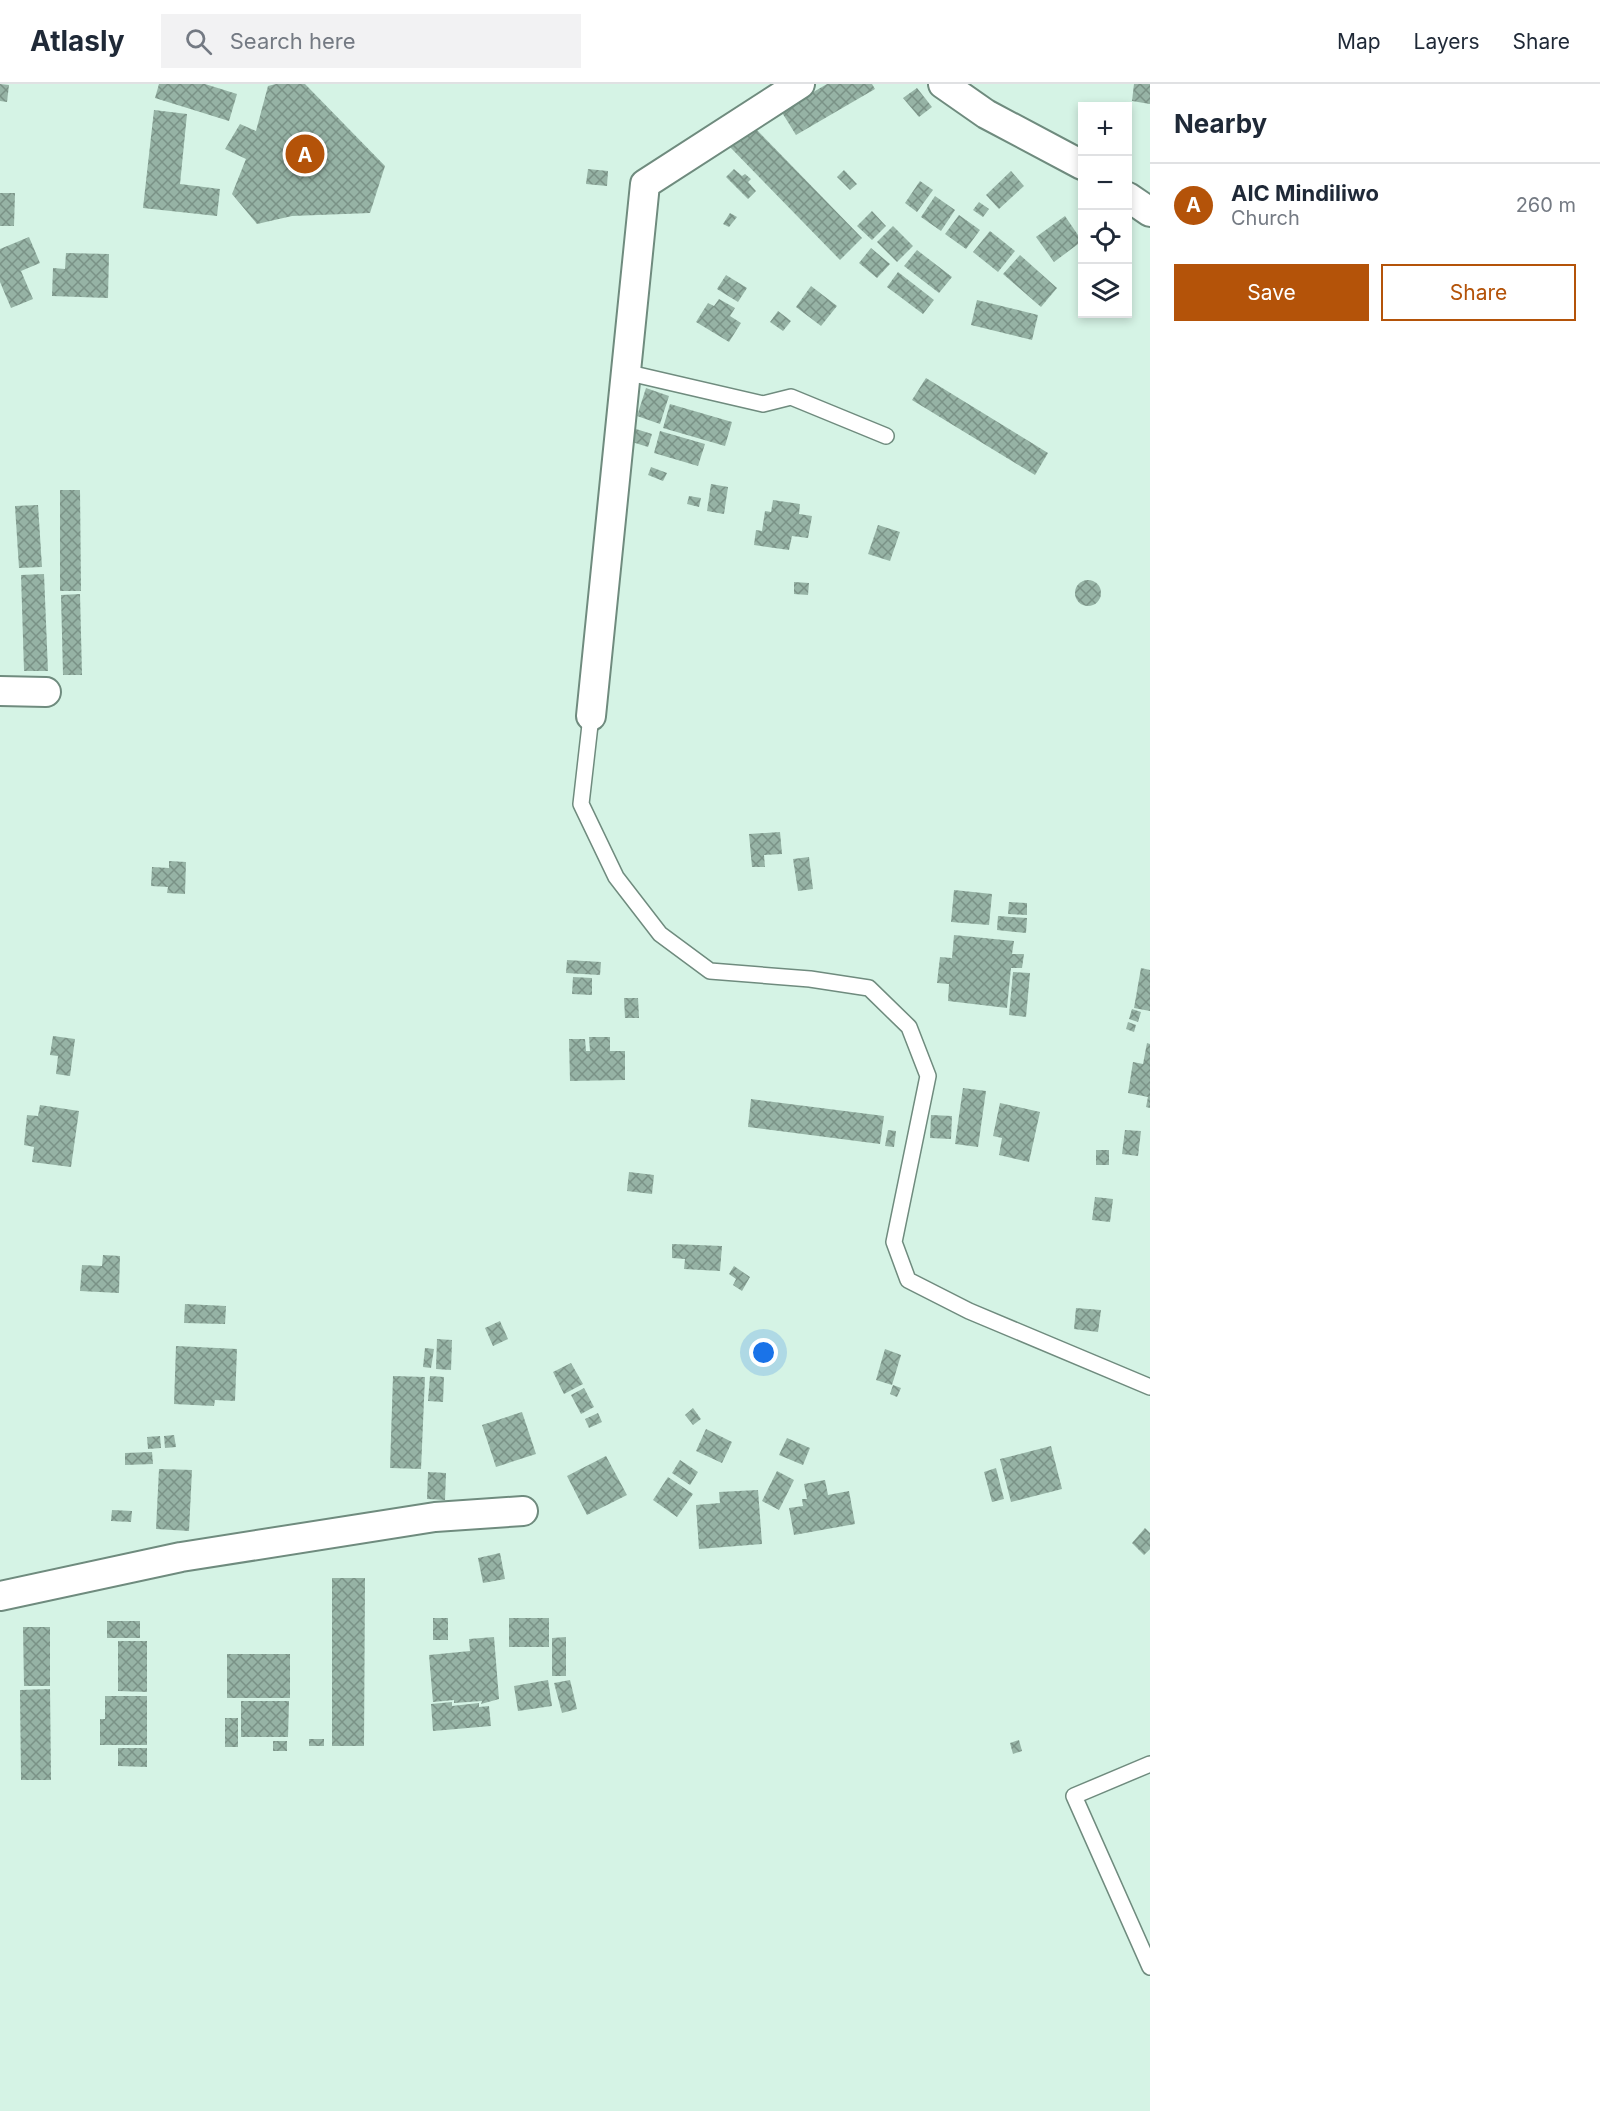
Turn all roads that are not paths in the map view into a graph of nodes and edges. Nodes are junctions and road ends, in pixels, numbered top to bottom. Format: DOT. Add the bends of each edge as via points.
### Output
graph roads {
  1 [pos="801,84"];
  2 [pos="943,84"];
  3 [pos="1078,162"];
  4 [pos="1132,200"];
  5 [pos="1150,212"];
  6 [pos="626,372"];
  7 [pos="886,436"];
  8 [pos="0,691"];
  9 [pos="46,692"];
  10 [pos="591,716"];
  11 [pos="1150,1387"];
  12 [pos="523,1511"];
  13 [pos="0,1596"];
  14 [pos="1150,1764"];
  15 [pos="1150,1967"];
  1 -- 6 [label="street" via="645,184"];
  2 -- 3 [label="street" via="986,114"];
  4 -- 5 [label="street"];
  6 -- 7 [label="lane" via="763,404 791,397"];
  6 -- 10 [label="street"];
  8 -- 9 [label="street"];
  10 -- 11 [label="lane" via="581,804 616,878 660,934 710,971 868,988 909,1027 928,1076 894,1242 908,1280 969,1311"];
  12 -- 13 [label="street" via="435,1517 181,1557"];
  14 -- 15 [label="lane" via="1074,1796"];
}
